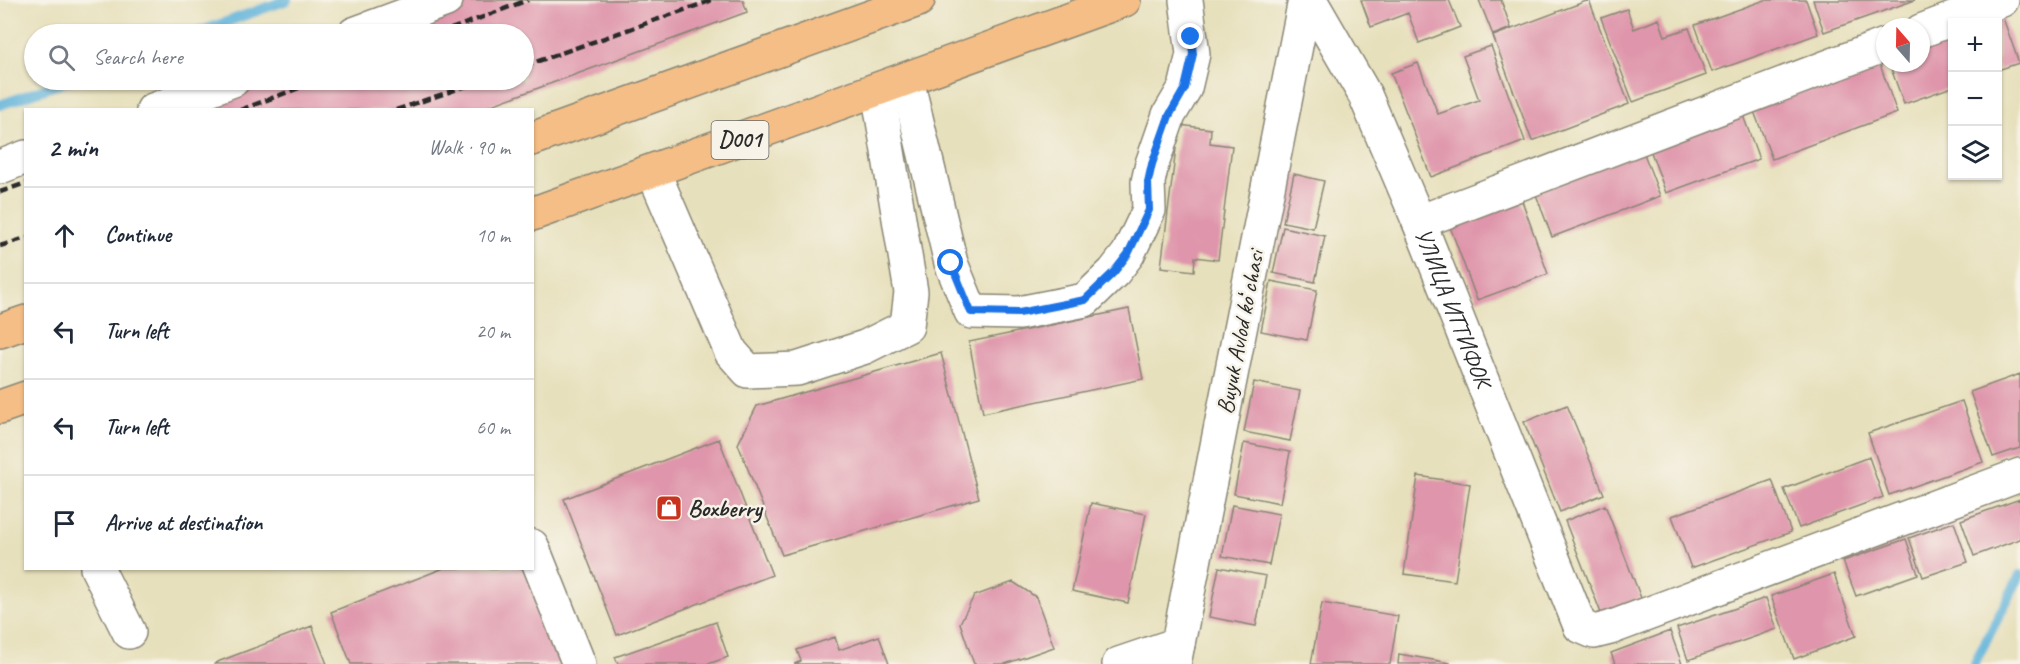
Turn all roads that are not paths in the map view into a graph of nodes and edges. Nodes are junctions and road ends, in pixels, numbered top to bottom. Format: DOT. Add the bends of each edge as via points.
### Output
graph roads {
  1 [pos="446,0"];
  2 [pos="918,0"];
  3 [pos="1124,0"];
  4 [pos="1186,0"];
  5 [pos="1305,0"];
  6 [pos="1310,0"];
  7 [pos="2002,0"];
  8 [pos="381,24"];
  9 [pos="1930,28"];
  10 [pos="1876,48"];
  11 [pos="892,85"];
  12 [pos="206,90"];
  13 [pos="158,108"];
  14 [pos="534,138"];
  15 [pos="24,158"];
  16 [pos="0,167"];
  17 [pos="653,171"];
  18 [pos="534,213"];
  19 [pos="1419,222"];
  20 [pos="24,323"];
  21 [pos="0,331"];
  22 [pos="24,399"];
  23 [pos="0,406"];
  24 [pos="2020,475"];
  25 [pos="534,551"];
  26 [pos="98,570"];
  27 [pos="129,632"];
  28 [pos="1176,654"];
  29 [pos="579,664"];
  30 [pos="1119,664"];
  1 -- 8 [label="street"];
  2 -- 14 [label="highway"];
  3 -- 11 [label="highway, D001"];
  4 -- 11 [label="street" via="1193,54 1185,88 1169,116 1152,164 1149,210 1128,254 1085,300 1019,313 971,312"];
  5 -- 28 [label="street, Buyuk Avlod koʻchasi"];
  6 -- 19 [label="street, УЛИЦА ИТТИФОК" via="1365,95"];
  7 -- 9 [label="street"];
  10 -- 19 [label="street"];
  11 -- 17 [label="highway, D001"];
  11 -- 17 [label="street" via="911,292 907,326 865,348 797,369 748,371 731,352"];
  12 -- 13 [label="street"];
  15 -- 16 [label="street"];
  17 -- 18 [label="highway, D001"];
  19 -- 24 [label="street, УЛИЦА ИТТИФОК" via="1580,626 1594,632"];
  20 -- 21 [label="highway"];
  22 -- 23 [label="highway"];
  25 -- 29 [label="street"];
  26 -- 27 [label="street"];
  28 -- 30 [label="street"];
}
